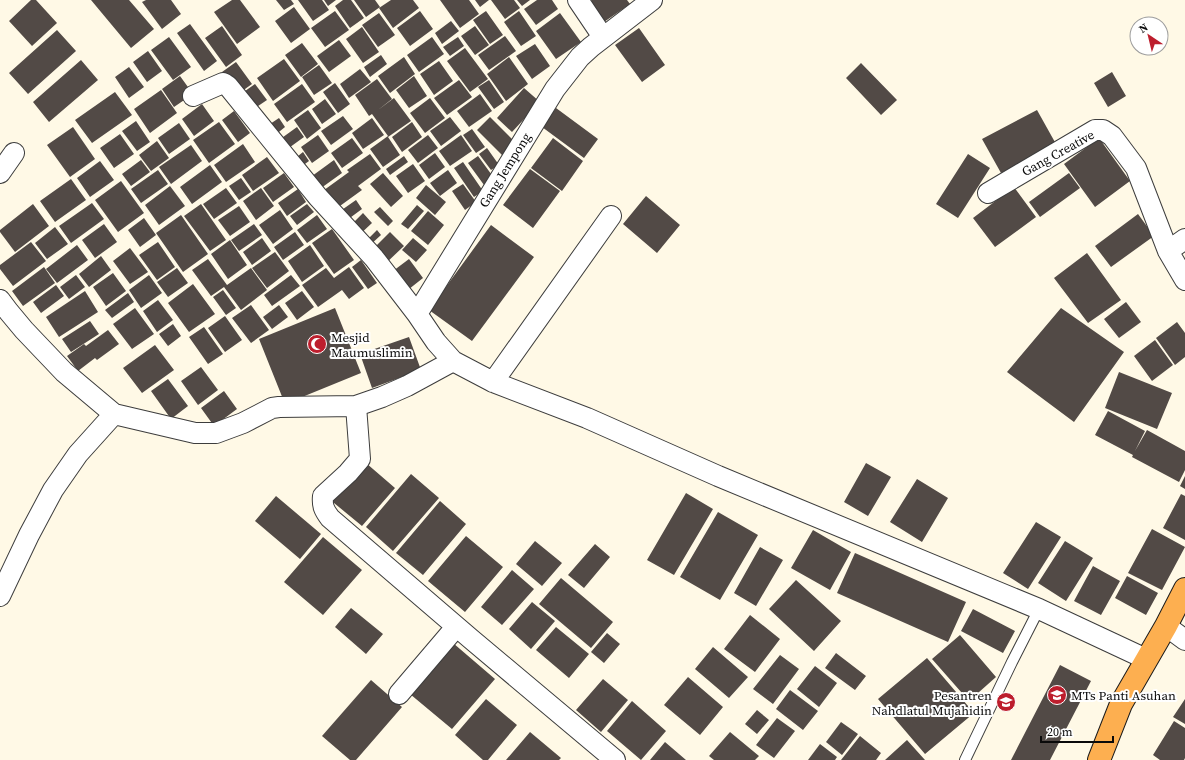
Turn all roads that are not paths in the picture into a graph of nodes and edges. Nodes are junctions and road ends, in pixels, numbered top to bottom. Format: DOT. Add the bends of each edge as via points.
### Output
graph roads {
  1 [pos="578,0"];
  2 [pos="652,0"];
  3 [pos="603,37"];
  4 [pos="193,96"];
  5 [pos="14,153"];
  6 [pos="0,173"];
  7 [pos="988,193"];
  8 [pos="611,216"];
  9 [pos="1185,239"];
  10 [pos="1168,251"];
  11 [pos="1185,280"];
  12 [pos="0,300"];
  13 [pos="417,314"];
  14 [pos="453,361"];
  15 [pos="493,382"];
  16 [pos="356,406"];
  17 [pos="114,414"];
  18 [pos="1185,589"];
  19 [pos="0,596"];
  20 [pos="1039,610"];
  21 [pos="1166,626"];
  22 [pos="456,627"];
  23 [pos="1185,640"];
  24 [pos="1146,659"];
  25 [pos="399,694"];
  26 [pos="616,760"];
  27 [pos="965,760"];
  28 [pos="1099,760"];
  1 -- 3 [label="street"];
  2 -- 3 [label="street, Gang Jempong"];
  3 -- 13 [label="street, Gang Jempong" via="580,57 555,89"];
  4 -- 13 [label="street" via="223,83 228,86 318,197 374,258"];
  5 -- 6 [label="street"];
  7 -- 10 [label="street, Gang Creative" via="1095,130 1103,130 1112,136 1136,168"];
  8 -- 15 [label="street"];
  9 -- 10 [label="street"];
  10 -- 11 [label="street, Gang Creative"];
  12 -- 17 [label="street" via="64,372"];
  13 -- 14 [label="street"];
  14 -- 15 [label="street"];
  14 -- 16 [label="street" via="407,386"];
  15 -- 20 [label="street" via="587,418 718,476"];
  16 -- 17 [label="street" via="272,408 216,433 194,433"];
  16 -- 22 [label="street" via="360,459 323,496 324,511"];
  17 -- 19 [label="street" via="78,454 53,490"];
  18 -- 21 [label="highway"];
  20 -- 24 [label="street"];
  20 -- 27 [label="lane"];
  21 -- 23 [label="street"];
  21 -- 24 [label="highway"];
  22 -- 25 [label="street"];
  22 -- 26 [label="street"];
  24 -- 28 [label="highway" via="1121,704"];
}
